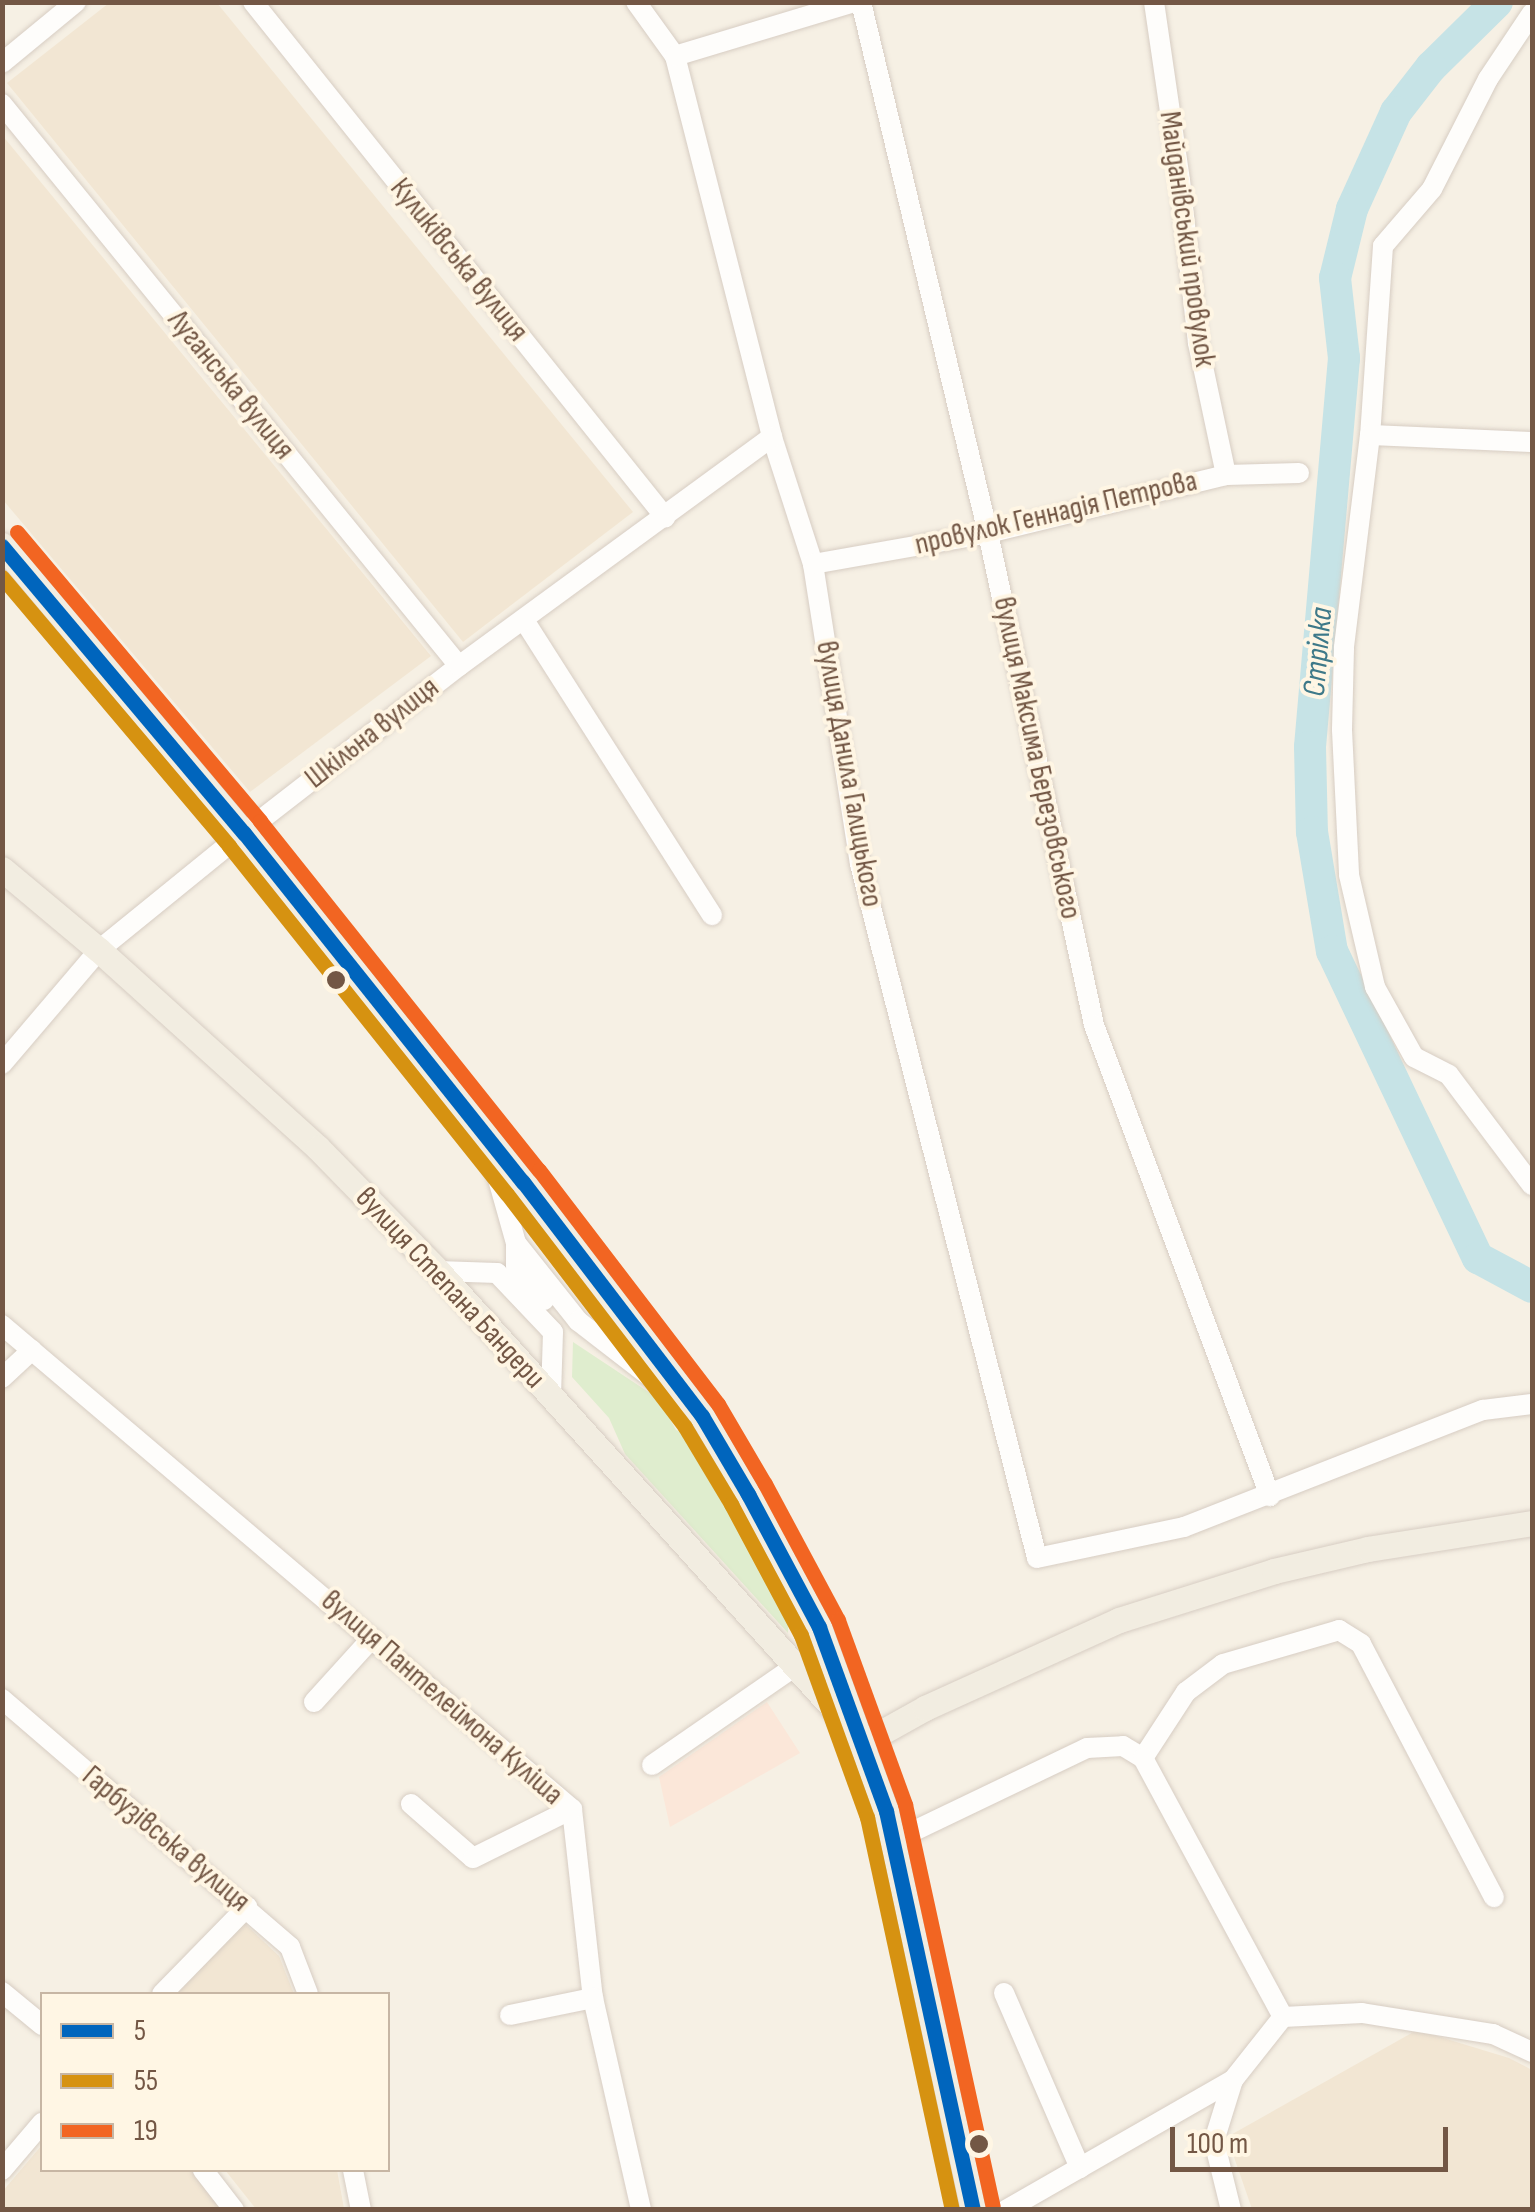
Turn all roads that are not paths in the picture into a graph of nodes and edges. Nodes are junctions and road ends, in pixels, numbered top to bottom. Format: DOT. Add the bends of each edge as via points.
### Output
graph roads {
  1 [pos="76,2"];
  2 [pos="253,2"];
  3 [pos="636,2"];
  4 [pos="858,2"];
  5 [pos="1154,2"];
  6 [pos="794,10"];
  7 [pos="1532,13"];
  8 [pos="675,56"];
  9 [pos="2,63"];
  10 [pos="2,104"];
  11 [pos="1370,435"];
  12 [pos="772,437"];
  13 [pos="1532,442"];
  14 [pos="1299,472"];
  15 [pos="1226,475"];
  16 [pos="665,517"];
  17 [pos="988,532"];
  18 [pos="2,544"];
  19 [pos="813,564"];
  20 [pos="524,620"];
  21 [pos="458,666"];
  22 [pos="244,833"];
  23 [pos="2,869"];
  24 [pos="712,915"];
  25 [pos="100,950"];
  26 [pos="2,1064"];
  27 [pos="486,1137"];
  28 [pos="1532,1185"];
  29 [pos="438,1271"];
  30 [pos="2,1325"];
  31 [pos="32,1350"];
  32 [pos="2,1378"];
  33 [pos="551,1396"];
  34 [pos="1532,1404"];
  35 [pos="702,1416"];
  36 [pos="1270,1496"];
  37 [pos="1532,1523"];
  38 [pos="818,1627"];
  39 [pos="372,1638"];
  40 [pos="786,1659"];
  41 [pos="2,1699"];
  42 [pos="314,1702"];
  43 [pos="864,1742"];
  44 [pos="1143,1758"];
  45 [pos="652,1765"];
  46 [pos="411,1804"];
  47 [pos="572,1809"];
  48 [pos="893,1841"];
  49 [pos="1494,1897"];
  50 [pos="247,1907"];
  51 [pos="2,1992"];
  52 [pos="164,1992"];
  53 [pos="307,1992"];
  54 [pos="1004,1993"];
  55 [pos="593,1998"];
  56 [pos="510,2015"];
  57 [pos="1283,2017"];
  58 [pos="40,2024"];
  59 [pos="1532,2052"];
  60 [pos="1233,2080"];
  61 [pos="40,2125"];
  62 [pos="1080,2168"];
  63 [pos="2,2170"];
  64 [pos="206,2172"];
  65 [pos="353,2172"];
  66 [pos="234,2210"];
  67 [pos="361,2210"];
  68 [pos="641,2210"];
  69 [pos="973,2210"];
  70 [pos="1006,2210"];
  71 [pos="1231,2210"];
  1 -- 9 [label="street"];
  2 -- 16 [label="street, Куликівська вулиця"];
  3 -- 8 [label="street, вулиця Данила Галицького"];
  4 -- 6 [label="street"];
  4 -- 17 [label="street, вулиця Максима Березовського"];
  5 -- 15 [label="street, Майданівський провулок" via="1198,343"];
  6 -- 8 [label="street"];
  7 -- 11 [label="street" via="1488,79 1432,189 1383,246"];
  8 -- 12 [label="street, вулиця Данила Галицького"];
  10 -- 21 [label="street, Луганська вулиця"];
  11 -- 13 [label="street"];
  11 -- 28 [label="street" via="1344,648 1349,875 1376,988 1414,1057 1449,1075"];
  12 -- 16 [label="street, Шкільна вулиця"];
  12 -- 19 [label="street, вулиця Данила Галицького"];
  14 -- 15 [label="street, провулок Геннадія Петрова"];
  15 -- 17 [label="street, провулок Геннадія Петрова"];
  16 -- 20 [label="street, Шкільна вулиця"];
  17 -- 19 [label="street, провулок Геннадія Петрова"];
  17 -- 36 [label="street, вулиця Максима Березовського" via="1094,1025"];
  18 -- 22 [label="main road"];
  19 -- 36 [label="street, вулиця Данила Галицького" via="860,864 1037,1558 1184,1527"];
  20 -- 21 [label="street, Шкільна вулиця"];
  20 -- 24 [label="street"];
  21 -- 22 [label="street, Шкільна вулиця"];
  22 -- 25 [label="street, Шкільна вулиця"];
  22 -- 27 [label="main road"];
  23 -- 25 [label="main road, вулиця Степана Бандери"];
  25 -- 26 [label="street, Шкільна вулиця"];
  25 -- 29 [label="main road, вулиця Степана Бандери" via="318,1148"];
  27 -- 35 [label="main road"];
  27 -- 35 [label="street" via="516,1243 578,1321"];
  29 -- 33 [label="main road, вулиця Степана Бандери"];
  29 -- 33 [label="street" via="497,1273 554,1332"];
  30 -- 31 [label="street, вулиця Пантелеймона Куліша"];
  31 -- 32 [label="street"];
  31 -- 39 [label="street, вулиця Пантелеймона Куліша"];
  33 -- 40 [label="main road, вулиця Степана Бандери"];
  34 -- 36 [label="street" via="1483,1410"];
  35 -- 38 [label="main road"];
  37 -- 43 [label="main road" via="1274,1571 1119,1620"];
  38 -- 40 [label="main road" via="813,1650"];
  38 -- 43 [label="main road"];
  39 -- 42 [label="street"];
  39 -- 47 [label="street, вулиця Пантелеймона Куліша"];
  40 -- 43 [label="main road, вулиця Степана Бандери"];
  40 -- 45 [label="street"];
  41 -- 50 [label="street, Гарбузівська вулиця"];
  43 -- 48 [label="main road"];
  44 -- 48 [label="street" via="1123,1746 1087,1748"];
  44 -- 49 [label="street" via="1186,1692 1223,1664 1339,1630 1361,1644"];
  44 -- 57 [label="street"];
  46 -- 47 [label="street" via="473,1858"];
  47 -- 55 [label="street, вулиця Пантелеймона Куліша"];
  48 -- 69 [label="main road"];
  50 -- 52 [label="street"];
  50 -- 53 [label="street, Гарбузівська вулиця" via="290,1948"];
  51 -- 58 [label="street"];
  54 -- 62 [label="street"];
  55 -- 56 [label="street"];
  55 -- 68 [label="street, вулиця Пантелеймона Куліша"];
  57 -- 59 [label="street" via="1362,2013 1493,2034"];
  57 -- 60 [label="street"];
  60 -- 62 [label="street"];
  60 -- 71 [label="street" via="1214,2141"];
  61 -- 63 [label="street"];
  62 -- 70 [label="street"];
  64 -- 66 [label="street"];
  65 -- 67 [label="street"];
}
